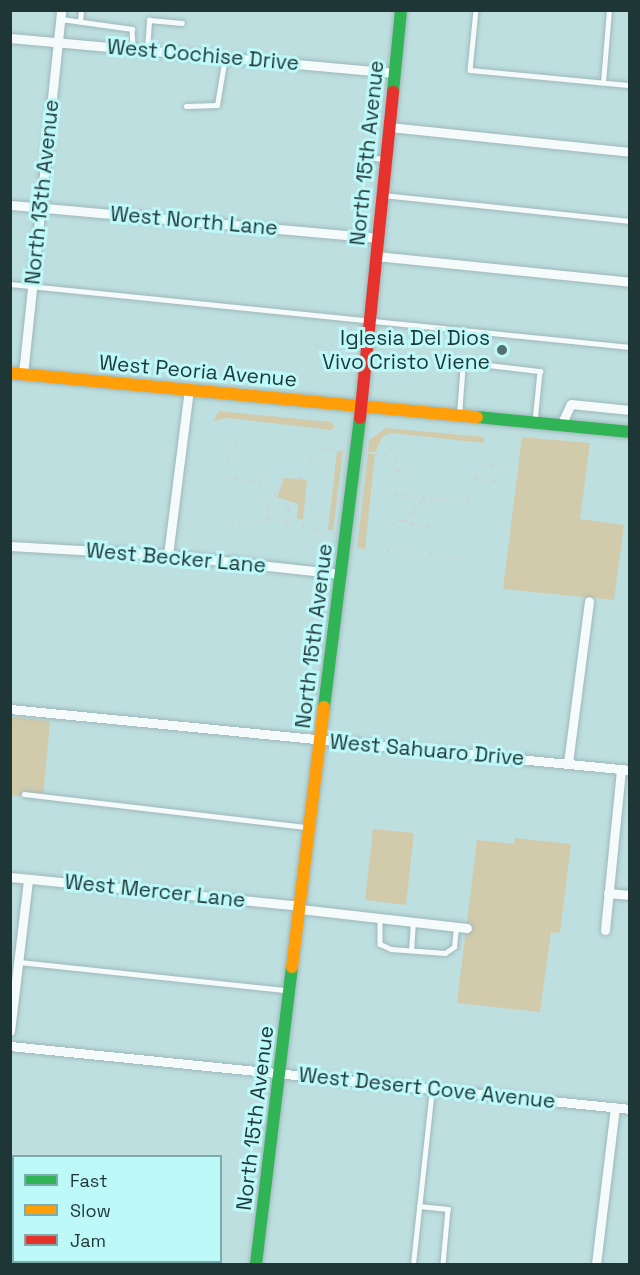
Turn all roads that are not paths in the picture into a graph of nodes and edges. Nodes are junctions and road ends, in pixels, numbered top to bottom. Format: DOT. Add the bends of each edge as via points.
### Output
graph roads {
  1 [pos="81,10"];
  2 [pos="401,10"];
  3 [pos="476,10"];
  4 [pos="609,10"];
  5 [pos="60,15"];
  6 [pos="80,22"];
  7 [pos="182,23"];
  8 [pos="10,38"];
  9 [pos="57,42"];
  10 [pos="133,49"];
  11 [pos="147,50"];
  12 [pos="225,57"];
  13 [pos="395,73"];
  14 [pos="603,83"];
  15 [pos="630,86"];
  16 [pos="186,106"];
  17 [pos="389,127"];
  18 [pos="630,152"];
  19 [pos="366,156"];
  20 [pos="386,159"];
  21 [pos="383,195"];
  22 [pos="10,205"];
  23 [pos="40,208"];
  24 [pos="630,221"];
  25 [pos="378,237"];
  26 [pos="376,256"];
  27 [pos="630,282"];
  28 [pos="10,284"];
  29 [pos="32,286"];
  30 [pos="369,320"];
  31 [pos="630,347"];
  32 [pos="17,374"];
  33 [pos="189,389"];
  34 [pos="361,407"];
  35 [pos="630,410"];
  36 [pos="459,415"];
  37 [pos="535,422"];
  38 [pos="561,424"];
  39 [pos="630,432"];
  40 [pos="10,546"];
  41 [pos="168,555"];
  42 [pos="341,574"];
  43 [pos="589,601"];
  44 [pos="10,709"];
  45 [pos="321,740"];
  46 [pos="568,763"];
  47 [pos="625,769"];
  48 [pos="24,794"];
  49 [pos="310,827"];
  50 [pos="10,877"];
  51 [pos="28,879"];
  52 [pos="608,893"];
  53 [pos="630,895"];
  54 [pos="300,907"];
  55 [pos="380,918"];
  56 [pos="413,922"];
  57 [pos="456,927"];
  58 [pos="467,928"];
  59 [pos="605,930"];
  60 [pos="411,951"];
  61 [pos="18,962"];
  62 [pos="290,990"];
  63 [pos="10,1031"];
  64 [pos="10,1046"];
  65 [pos="281,1073"];
  66 [pos="432,1089"];
  67 [pos="615,1107"];
  68 [pos="630,1109"];
  69 [pos="419,1206"];
  70 [pos="256,1264"];
  71 [pos="413,1264"];
  72 [pos="443,1264"];
  73 [pos="596,1264"];
  1 -- 6 [label="lane"];
  2 -- 13 [label="street, North 15th Avenue"];
  3 -- 14 [label="lane" via="470,70"];
  4 -- 14 [label="lane"];
  5 -- 6 [label="lane"];
  5 -- 9 [label="street, North 13th Avenue"];
  6 -- 10 [label="lane" via="132,29"];
  7 -- 11 [label="lane" via="149,20"];
  8 -- 9 [label="street, West Cochise Drive"];
  9 -- 10 [label="street, West Cochise Drive"];
  9 -- 23 [label="street, North 13th Avenue"];
  10 -- 11 [label="street, West Cochise Drive"];
  11 -- 12 [label="street, West Cochise Drive"];
  12 -- 13 [label="street, West Cochise Drive"];
  12 -- 16 [label="lane" via="217,105"];
  13 -- 17 [label="street, North 15th Avenue"];
  14 -- 15 [label="lane"];
  17 -- 18 [label="street"];
  17 -- 20 [label="street, North 15th Avenue"];
  19 -- 20 [label="lane"];
  20 -- 21 [label="street, North 15th Avenue"];
  21 -- 24 [label="lane"];
  21 -- 25 [label="street, North 15th Avenue"];
  22 -- 23 [label="street, West North Lane"];
  23 -- 25 [label="street, West North Lane"];
  23 -- 29 [label="street, North 13th Avenue"];
  25 -- 26 [label="street, North 15th Avenue"];
  26 -- 27 [label="street"];
  26 -- 30 [label="street, North 15th Avenue"];
  28 -- 29 [label="lane"];
  29 -- 30 [label="lane"];
  29 -- 32 [label="street, North 13th Avenue"];
  30 -- 31 [label="lane"];
  30 -- 34 [label="street, North 15th Avenue"];
  32 -- 33 [label="street, West Peoria Avenue"];
  33 -- 34 [label="street, West Peoria Avenue"];
  33 -- 41 [label="street"];
  34 -- 36 [label="street, West Peoria Avenue"];
  34 -- 42 [label="street, North 15th Avenue"];
  35 -- 38 [label="street" via="571,404"];
  36 -- 37 [label="street, West Peoria Avenue"];
  36 -- 37 [label="lane" via="463,362 540,371"];
  37 -- 38 [label="street, West Peoria Avenue"];
  38 -- 39 [label="street, West Peoria Avenue"];
  40 -- 41 [label="street, West Becker Lane"];
  41 -- 42 [label="street, West Becker Lane"];
  42 -- 45 [label="street, North 15th Avenue"];
  43 -- 46 [label="street"];
  44 -- 45 [label="street, West Sahuaro Drive"];
  45 -- 46 [label="street, West Sahuaro Drive"];
  45 -- 49 [label="street, North 15th Avenue"];
  46 -- 47 [label="street, West Sahuaro Drive"];
  47 -- 52 [label="street"];
  48 -- 49 [label="lane"];
  49 -- 54 [label="street, North 15th Avenue"];
  50 -- 51 [label="street, West Mercer Lane"];
  51 -- 54 [label="street, West Mercer Lane"];
  51 -- 61 [label="street"];
  52 -- 53 [label="street"];
  52 -- 59 [label="street"];
  54 -- 55 [label="street, West Mercer Lane"];
  54 -- 62 [label="street, North 15th Avenue"];
  55 -- 56 [label="street, West Mercer Lane"];
  55 -- 60 [label="lane" via="383,947"];
  56 -- 57 [label="street, West Mercer Lane"];
  56 -- 60 [label="lane"];
  57 -- 58 [label="street, West Mercer Lane"];
  57 -- 60 [label="lane" via="451,950"];
  61 -- 62 [label="lane"];
  61 -- 63 [label="street"];
  62 -- 65 [label="street, North 15th Avenue"];
  64 -- 65 [label="street, West Desert Cove Avenue"];
  65 -- 66 [label="street, West Desert Cove Avenue"];
  65 -- 70 [label="street, North 15th Avenue"];
  66 -- 67 [label="street, West Desert Cove Avenue"];
  66 -- 69 [label="lane"];
  67 -- 68 [label="street, West Desert Cove Avenue"];
  67 -- 73 [label="street"];
  69 -- 71 [label="lane"];
  69 -- 72 [label="lane" via="448,1209"];
}
